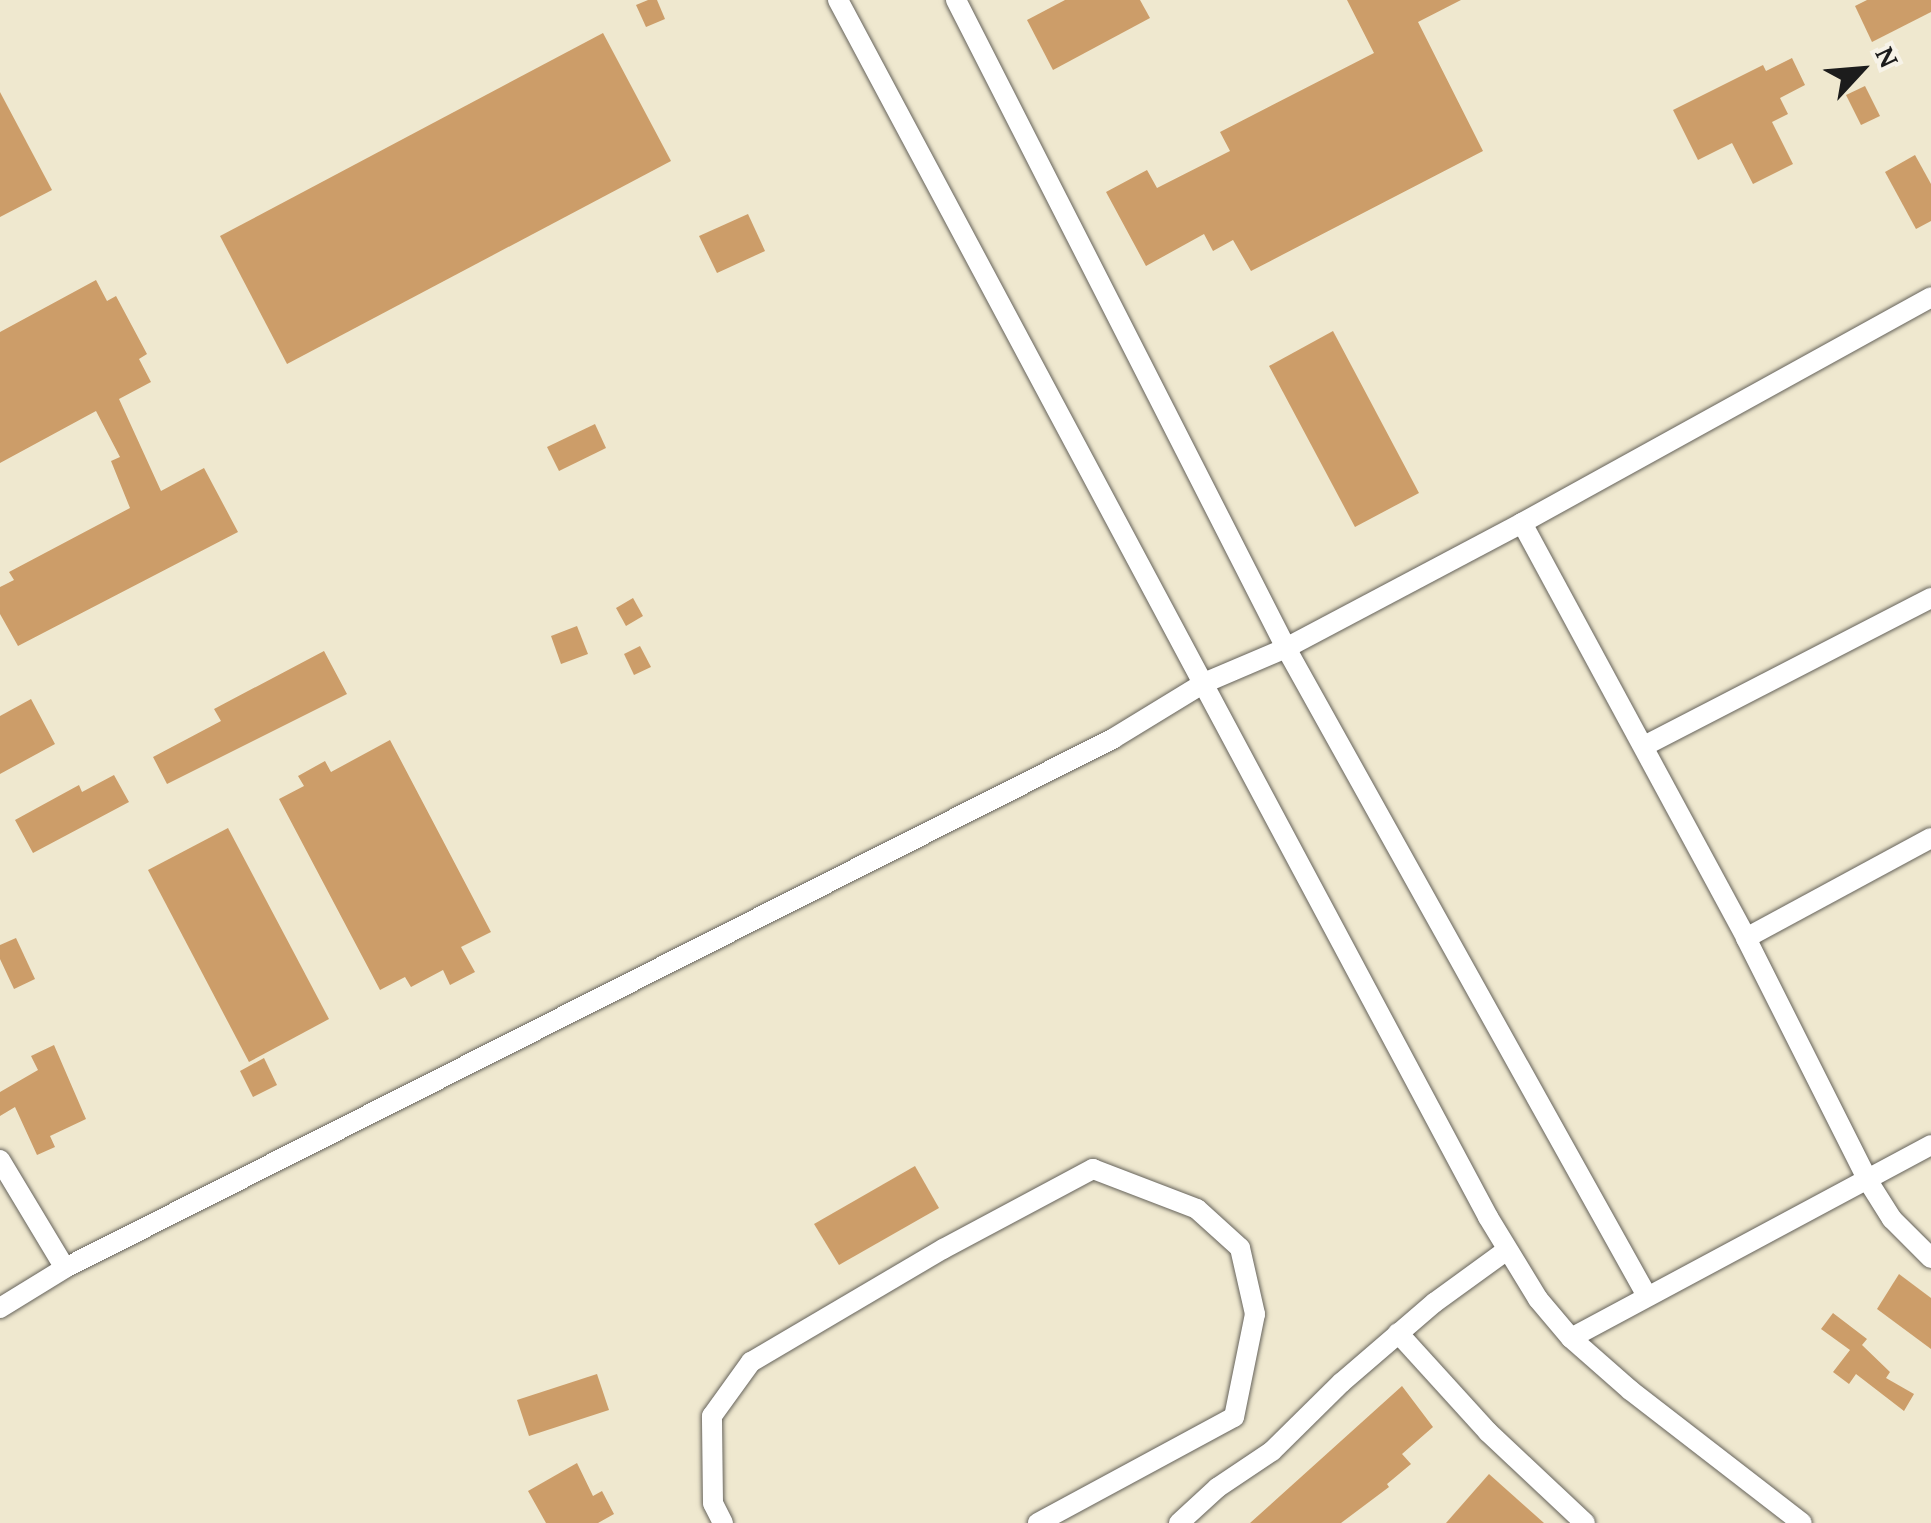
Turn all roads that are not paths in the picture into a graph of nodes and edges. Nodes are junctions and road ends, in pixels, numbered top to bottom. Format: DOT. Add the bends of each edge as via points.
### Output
graph roads {
  1 [pos="838,0"];
  2 [pos="956,0"];
  3 [pos="1931,297"];
  4 [pos="1522,523"];
  5 [pos="1931,598"];
  6 [pos="1286,648"];
  7 [pos="1204,683"];
  8 [pos="1644,746"];
  9 [pos="1931,838"];
  10 [pos="1746,938"];
  11 [pos="1931,1145"];
  12 [pos="0,1160"];
  13 [pos="1868,1180"];
  14 [pos="1507,1250"];
  15 [pos="1931,1258"];
  16 [pos="65,1268"];
  17 [pos="1647,1296"];
  18 [pos="0,1308"];
  19 [pos="1398,1333"];
  20 [pos="1571,1338"];
  21 [pos="723,1523"];
  22 [pos="1038,1523"];
  23 [pos="1179,1523"];
  24 [pos="1585,1523"];
  25 [pos="1802,1523"];
  1 -- 7 [label="street"];
  2 -- 6 [label="street"];
  3 -- 4 [label="street"];
  4 -- 6 [label="street"];
  4 -- 8 [label="street"];
  5 -- 8 [label="street"];
  6 -- 7 [label="street"];
  6 -- 17 [label="street"];
  7 -- 14 [label="street"];
  7 -- 16 [label="street" via="1114,738"];
  8 -- 10 [label="street"];
  9 -- 10 [label="street"];
  10 -- 13 [label="street"];
  11 -- 13 [label="street"];
  12 -- 16 [label="street"];
  13 -- 15 [label="street" via="1892,1219"];
  13 -- 17 [label="street"];
  14 -- 19 [label="street"];
  14 -- 20 [label="street"];
  16 -- 18 [label="street"];
  17 -- 20 [label="street"];
  19 -- 23 [label="street" via="1272,1451"];
  19 -- 24 [label="street" via="1488,1432"];
  20 -- 25 [label="street"];
  21 -- 22 [label="street" via="713,1503 712,1416 751,1362 1093,1169 1197,1209 1240,1248 1255,1314 1234,1417"];
}
